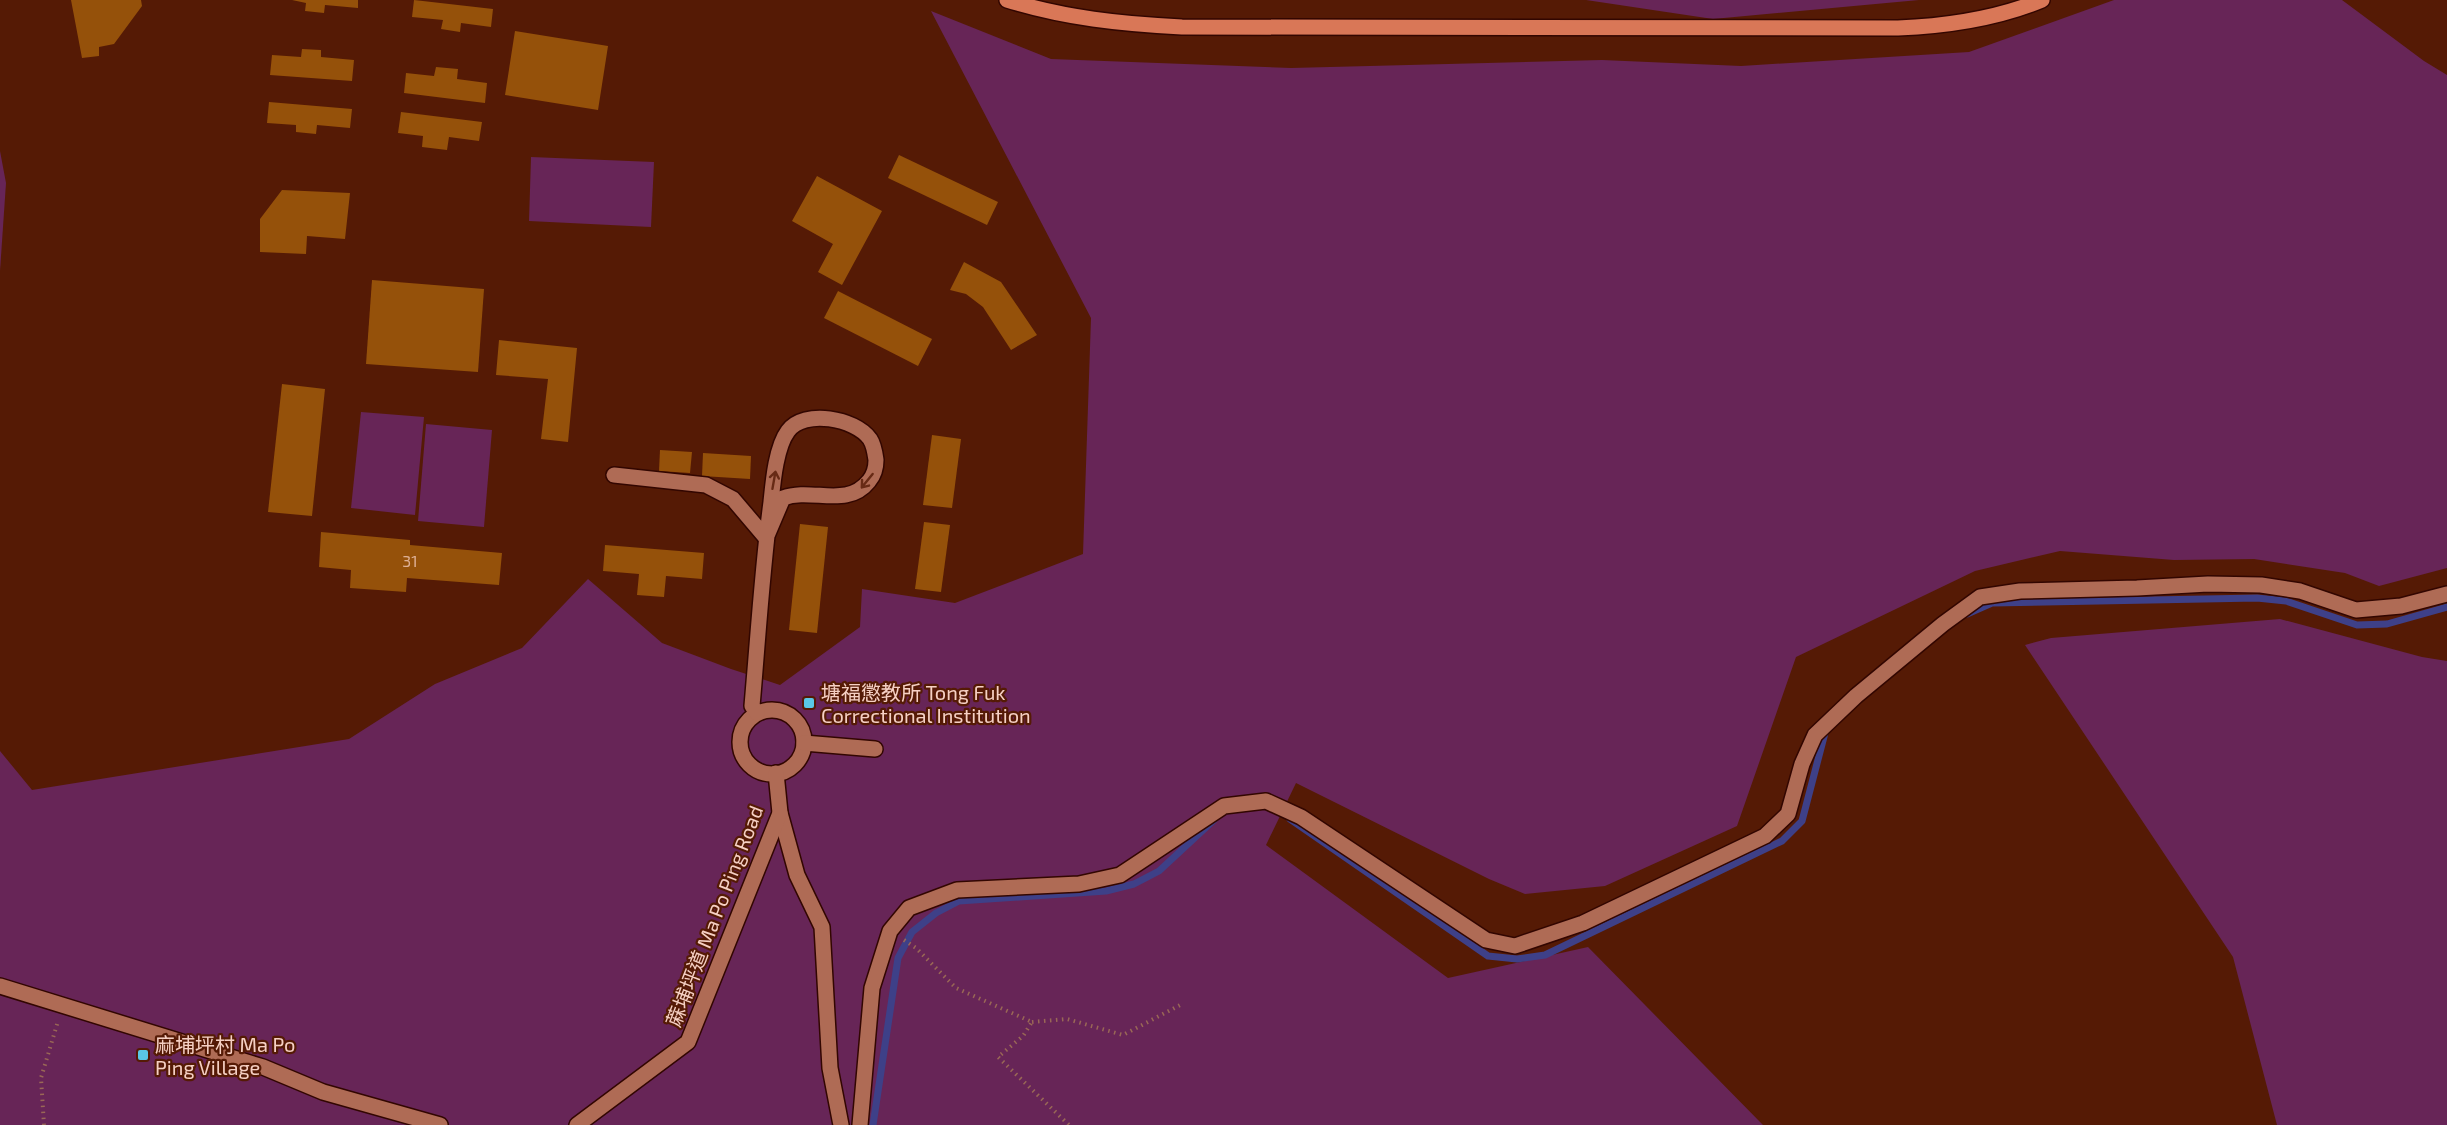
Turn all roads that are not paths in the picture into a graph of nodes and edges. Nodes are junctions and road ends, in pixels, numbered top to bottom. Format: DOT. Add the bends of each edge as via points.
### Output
graph roads {
  1 [pos="1007,0"];
  2 [pos="2042,0"];
  3 [pos="614,475"];
  4 [pos="766,538"];
  5 [pos="2447,594"];
  6 [pos="757,714"];
  7 [pos="804,743"];
  8 [pos="875,749"];
  9 [pos="777,773"];
  10 [pos="780,813"];
  11 [pos="0,986"];
  12 [pos="440,1125"];
  13 [pos="577,1125"];
  14 [pos="841,1125"];
  15 [pos="860,1125"];
  1 -- 2 [label="main road" via="1076,17 1182,27 1827,28 1941,25"];
  3 -- 4 [label="street" via="706,485 733,499"];
  4 -- 4 [label="street, one-way" via="773,480 788,430 806,420 826,418 861,430 875,451 876,466 865,486 844,497 794,494 783,498"];
  4 -- 6 [label="street" via="752,706"];
  5 -- 15 [label="street" via="2401,606 2356,610 2300,591 2261,585 2020,591 1980,597 1856,696 1815,735 1788,814 1765,836 1583,923 1515,946 1486,940 1301,817 1266,801 1224,806 1120,875 1079,884 957,890 909,908 890,931 872,988"];
  6 -- 7 [label="street" via="775,710 793,717"];
  6 -- 9 [label="street" via="743,728 740,747 749,764 766,773"];
  7 -- 8 [label="street"];
  7 -- 9 [label="street" via="796,763"];
  9 -- 10 [label="street, 蔴埔坪道 Ma Po Ping Road"];
  10 -- 13 [label="street, 蔴埔坪道 Ma Po Ping Road" via="688,1042"];
  10 -- 14 [label="street" via="797,875 822,927 830,1068"];
  11 -- 12 [label="street" via="263,1067 323,1092"];
}
